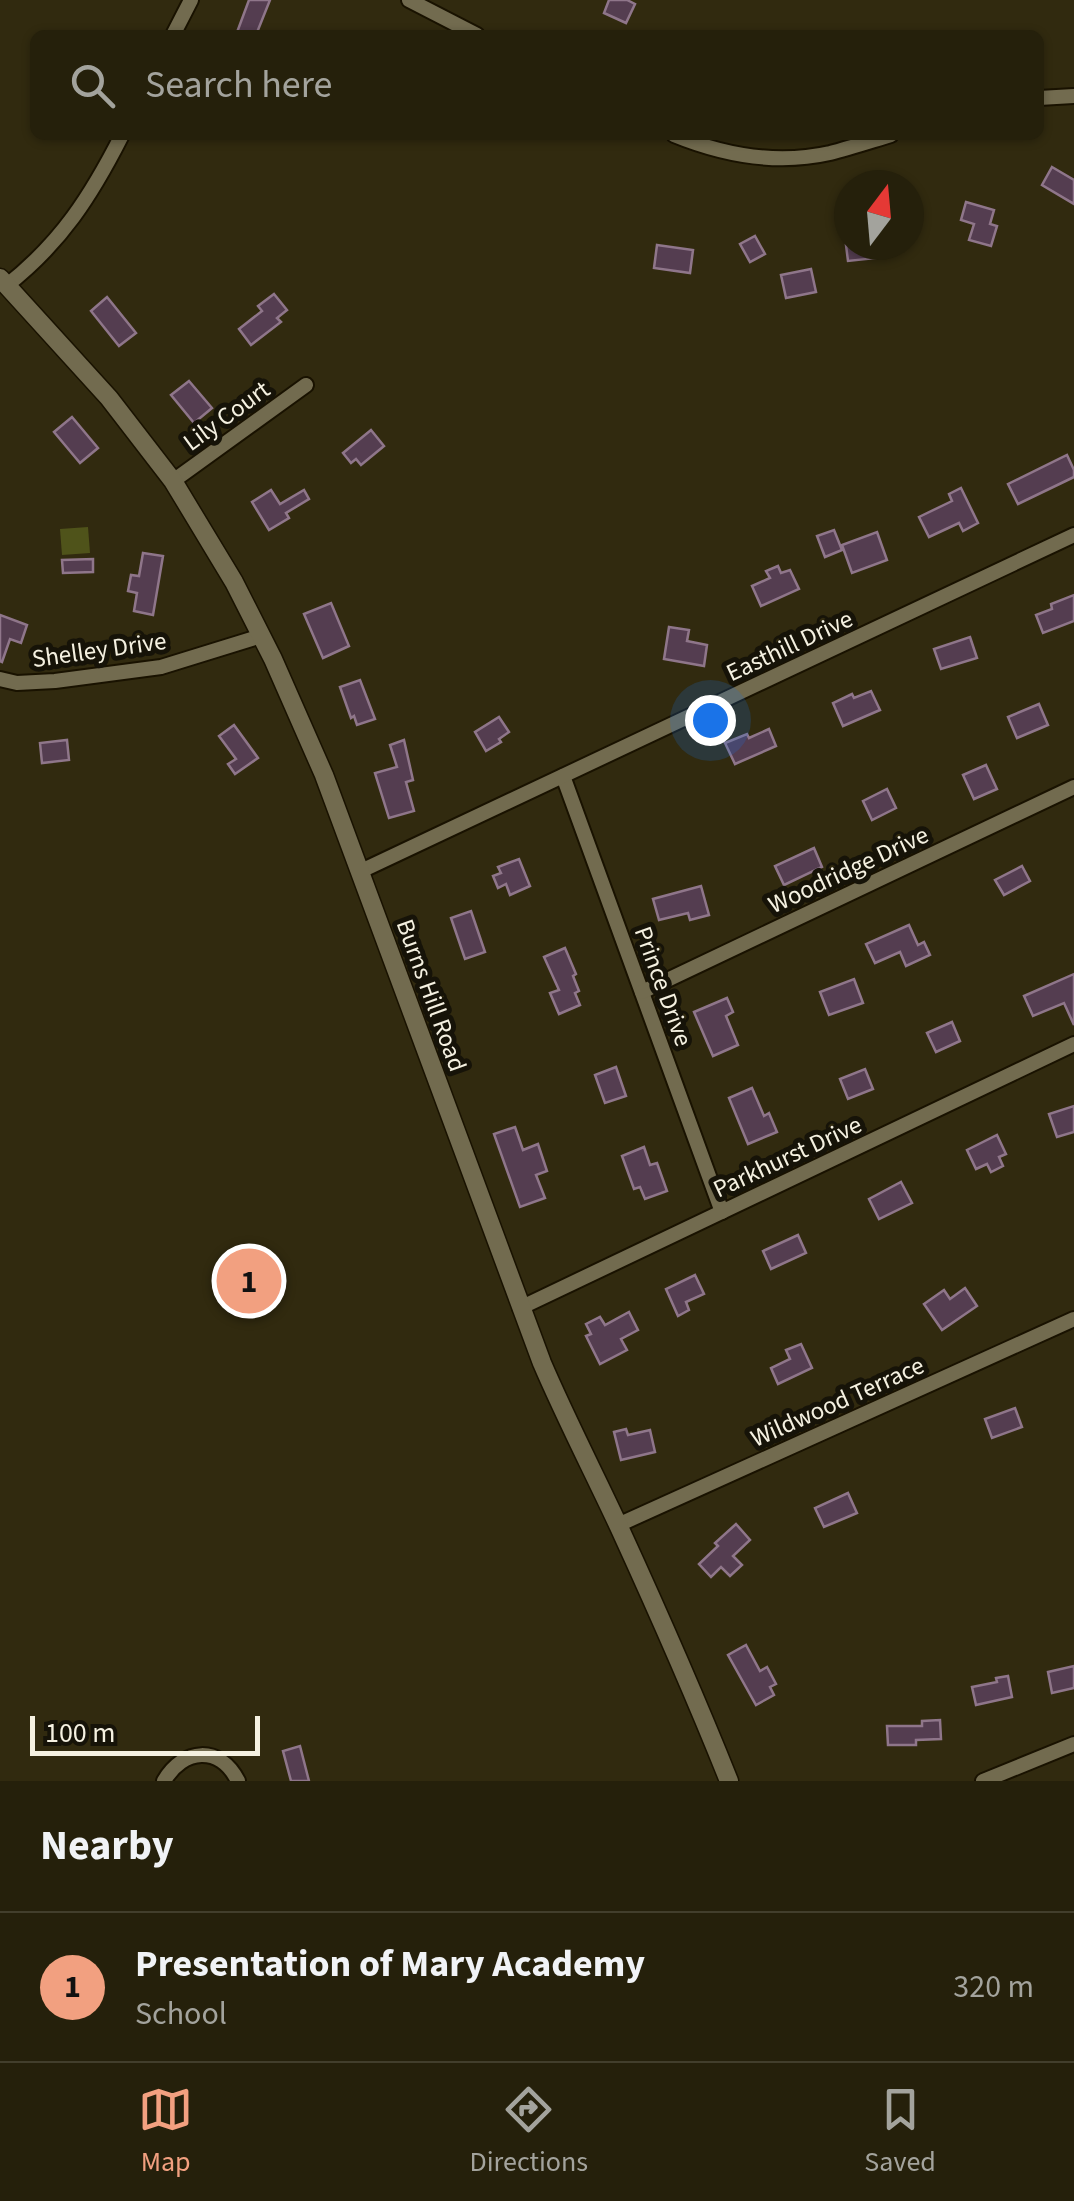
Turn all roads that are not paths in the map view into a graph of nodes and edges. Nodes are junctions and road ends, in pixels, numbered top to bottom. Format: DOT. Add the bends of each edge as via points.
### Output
graph roads {
  1 [pos="190,0"];
  2 [pos="409,0"];
  3 [pos="175,30"];
  4 [pos="467,30"];
  5 [pos="1074,96"];
  6 [pos="1044,98"];
  7 [pos="119,140"];
  8 [pos="688,140"];
  9 [pos="874,140"];
  10 [pos="3,282"];
  11 [pos="306,384"];
  12 [pos="173,481"];
  13 [pos="1074,536"];
  14 [pos="261,636"];
  15 [pos="0,680"];
  16 [pos="563,776"];
  17 [pos="1074,787"];
  18 [pos="360,871"];
  19 [pos="642,992"];
  20 [pos="1074,1044"];
  21 [pos="722,1212"];
  22 [pos="520,1308"];
  23 [pos="1074,1319"];
  24 [pos="618,1525"];
  25 [pos="1074,1744"];
  26 [pos="164,1781"];
  27 [pos="238,1781"];
  28 [pos="729,1781"];
  29 [pos="984,1781"];
  1 -- 3 [label="street"];
  2 -- 4 [label="street"];
  5 -- 6 [label="street"];
  7 -- 10 [label="street" via="80,210 35,263"];
  8 -- 9 [label="street" via="722,152 793,158"];
  10 -- 12 [label="street, Burns Hill Road" via="110,398"];
  11 -- 12 [label="street, Lily Court"];
  12 -- 14 [label="street, Burns Hill Road"];
  13 -- 16 [label="street, Easthill Drive"];
  14 -- 15 [label="street, Shelley Drive" via="161,667 56,681"];
  14 -- 18 [label="street, Burns Hill Road"];
  16 -- 18 [label="street, Easthill Drive"];
  16 -- 19 [label="street, Prince Drive"];
  17 -- 19 [label="street, Woodridge Drive"];
  18 -- 22 [label="street, Burns Hill Road"];
  19 -- 21 [label="street, Prince Drive"];
  20 -- 21 [label="street, Parkhurst Drive"];
  21 -- 22 [label="street, Parkhurst Drive"];
  22 -- 24 [label="street, Burns Hill Road"];
  23 -- 24 [label="street, Wildwood Terrace"];
  24 -- 28 [label="street, Burns Hill Road"];
  25 -- 29 [label="street"];
  26 -- 27 [label="street" via="182,1760 208,1756 230,1767"];
}
